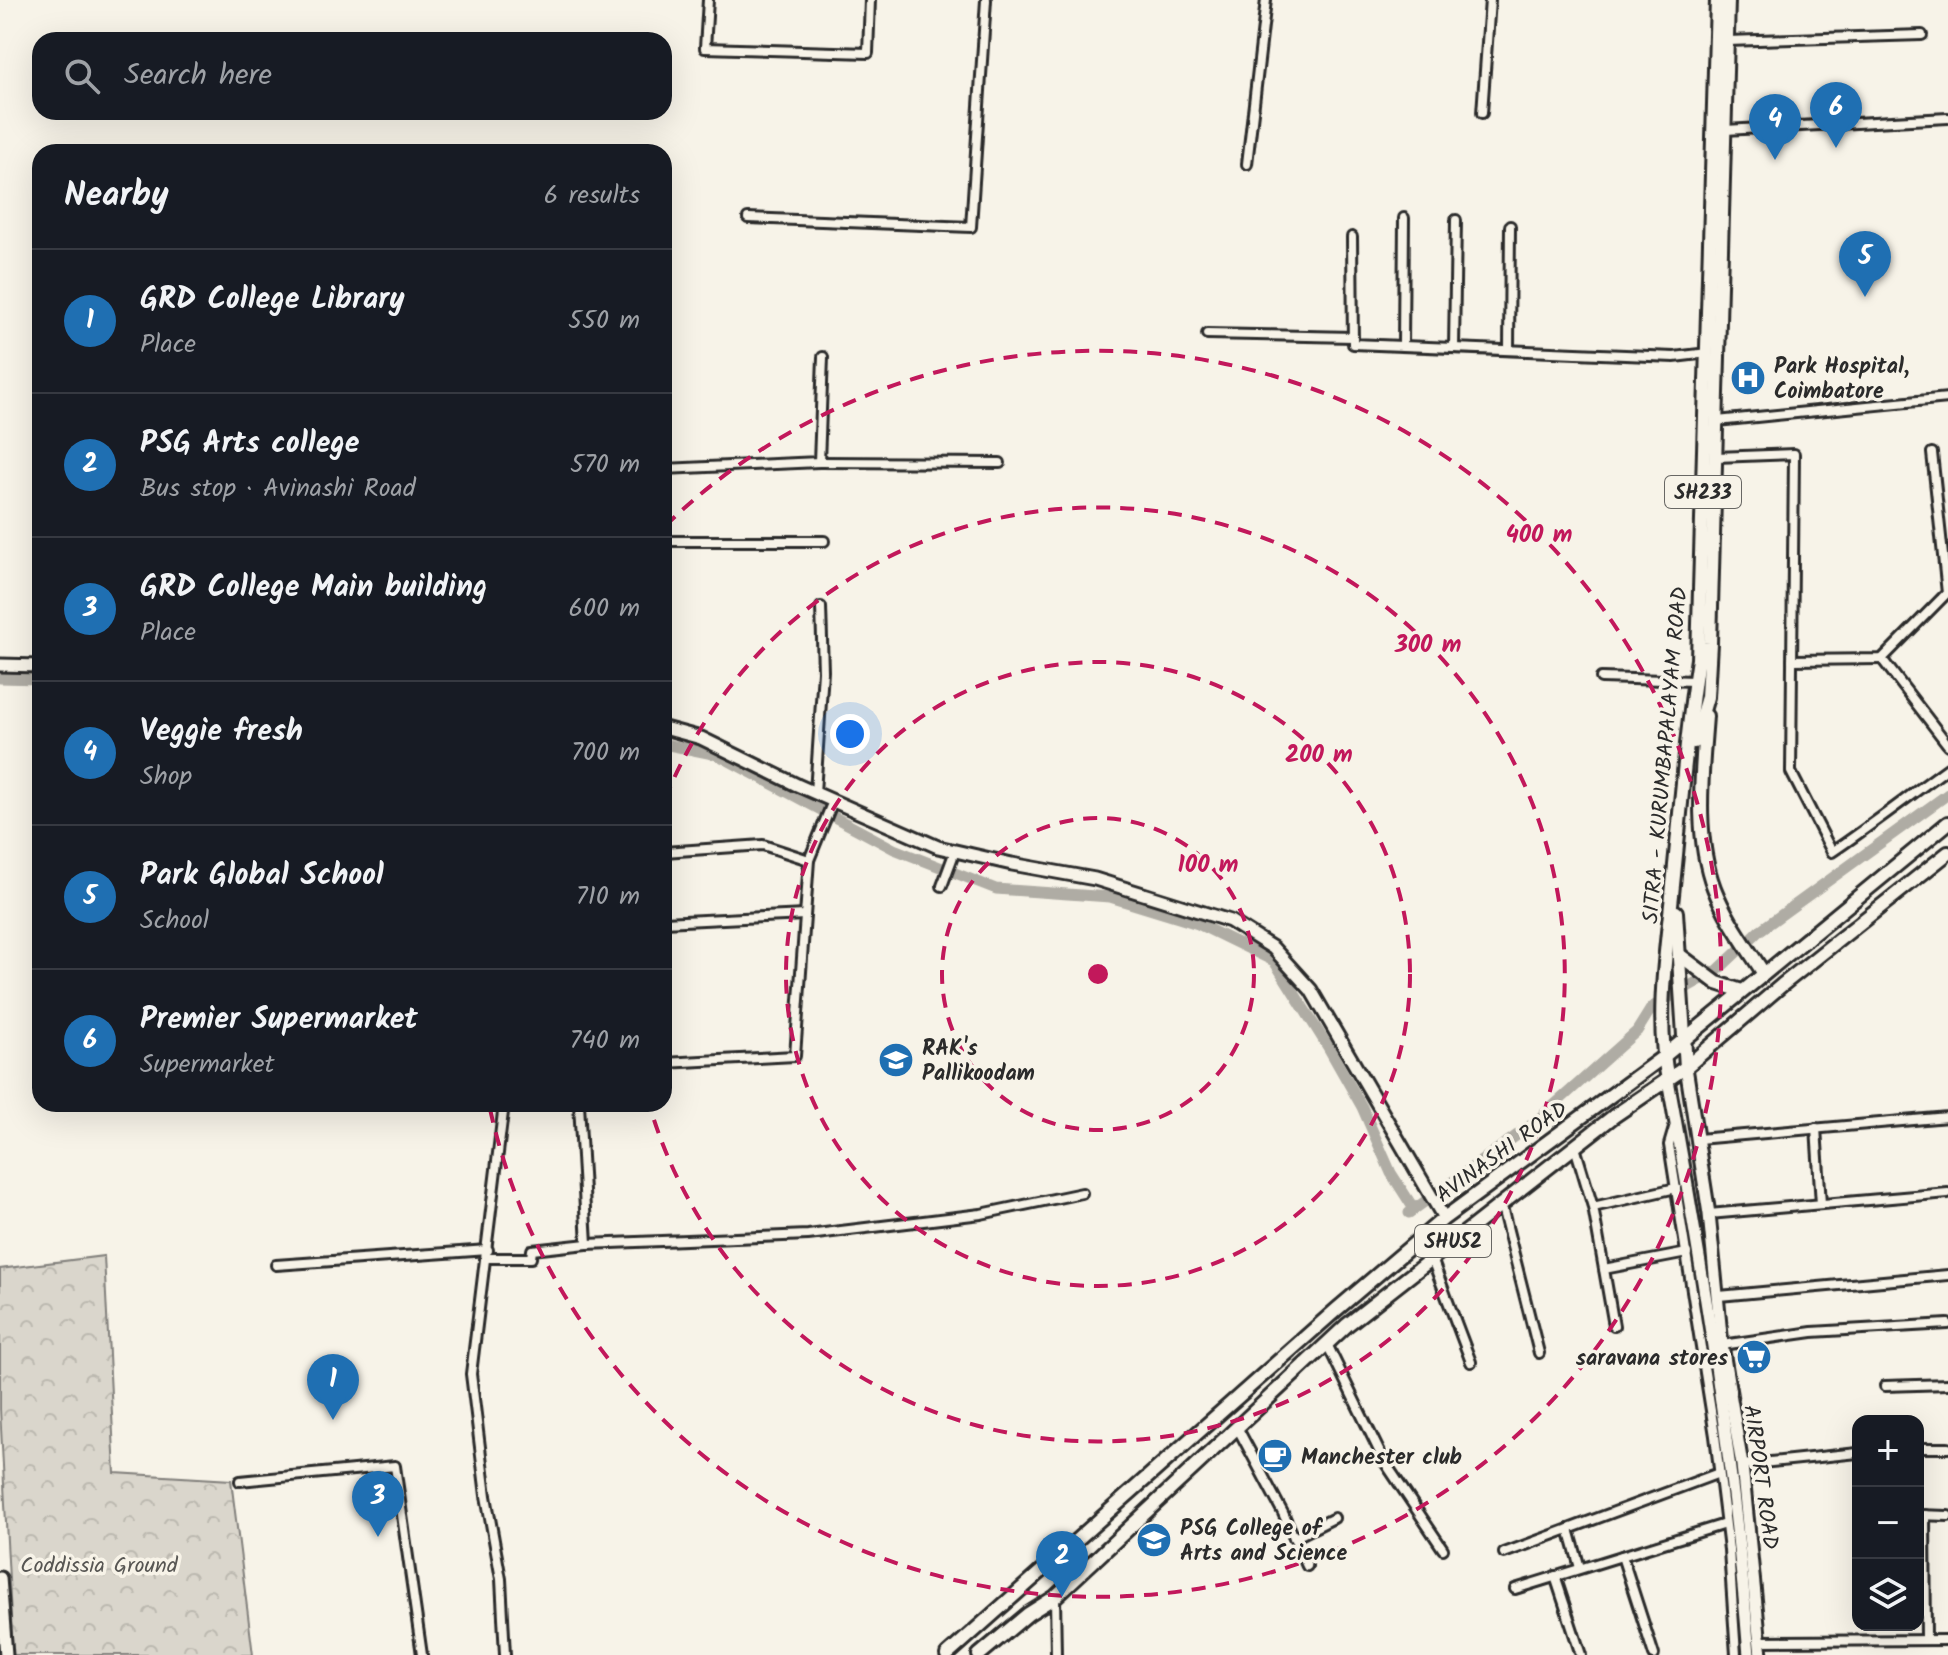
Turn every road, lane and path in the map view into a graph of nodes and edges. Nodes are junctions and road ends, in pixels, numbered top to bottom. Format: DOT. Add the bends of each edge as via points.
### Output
graph roads {
  1 [pos="708,0"];
  2 [pos="870,0"];
  3 [pos="986,0"];
  4 [pos="1266,0"];
  5 [pos="1490,0"];
  6 [pos="1717,0"];
  7 [pos="1728,0"];
  8 [pos="1922,35"];
  9 [pos="1727,41"];
  10 [pos="1482,113"];
  11 [pos="1948,118"];
  12 [pos="1725,130"];
  13 [pos="1247,164"];
  14 [pos="748,218"];
  15 [pos="1404,218"];
  16 [pos="1456,220"];
  17 [pos="1510,226"];
  18 [pos="1352,237"];
  19 [pos="1207,334"];
  20 [pos="1353,337"];
  21 [pos="1403,346"];
  22 [pos="1454,348"];
  23 [pos="1509,350"];
  24 [pos="1713,353"];
  25 [pos="823,357"];
  26 [pos="1948,398"];
  27 [pos="1717,421"];
  28 [pos="1932,453"];
  29 [pos="1716,457"];
  30 [pos="819,462"];
  31 [pos="1000,463"];
  32 [pos="672,469"];
  33 [pos="672,541"];
  34 [pos="824,541"];
  35 [pos="821,607"];
  36 [pos="1882,659"];
  37 [pos="1792,660"];
  38 [pos="0,665"];
  39 [pos="32,666"];
  40 [pos="1601,678"];
  41 [pos="1694,686"];
  42 [pos="1707,693"];
  43 [pos="672,730"];
  44 [pos="1948,745"];
  45 [pos="1948,768"];
  46 [pos="815,793"];
  47 [pos="832,802"];
  48 [pos="1948,823"];
  49 [pos="672,851"];
  50 [pos="955,851"];
  51 [pos="1948,853"];
  52 [pos="809,860"];
  53 [pos="943,882"];
  54 [pos="805,915"];
  55 [pos="672,922"];
  56 [pos="1681,961"];
  57 [pos="1761,969"];
  58 [pos="1742,991"];
  59 [pos="1683,1039"];
  60 [pos="1663,1057"];
  61 [pos="672,1063"];
  62 [pos="1686,1067"];
  63 [pos="1668,1080"];
  64 [pos="503,1112"];
  65 [pos="579,1112"];
  66 [pos="1948,1117"];
  67 [pos="1676,1123"];
  68 [pos="1816,1128"];
  69 [pos="1698,1139"];
  70 [pos="1575,1147"];
  71 [pos="1676,1188"];
  72 [pos="1082,1193"];
  73 [pos="1948,1193"];
  74 [pos="1501,1203"];
  75 [pos="1821,1204"];
  76 [pos="1593,1207"];
  77 [pos="1709,1214"];
  78 [pos="1444,1218"];
  79 [pos="587,1244"];
  80 [pos="1687,1253"];
  81 [pos="487,1254"];
  82 [pos="1432,1259"];
  83 [pos="276,1265"];
  84 [pos="1604,1269"];
  85 [pos="1948,1275"];
  86 [pos="1719,1296"];
  87 [pos="1948,1324"];
  88 [pos="1614,1326"];
  89 [pos="1327,1344"];
  90 [pos="1722,1345"];
  91 [pos="1539,1353"];
  92 [pos="1471,1362"];
  93 [pos="1948,1384"];
  94 [pos="1885,1386"];
  95 [pos="1237,1427"];
  96 [pos="1924,1448"];
  97 [pos="1948,1448"];
  98 [pos="1852,1454"];
  99 [pos="1742,1465"];
  100 [pos="1719,1473"];
  101 [pos="240,1481"];
  102 [pos="1924,1515"];
  103 [pos="1948,1516"];
  104 [pos="1334,1518"];
  105 [pos="1725,1524"];
  106 [pos="1569,1529"];
  107 [pos="1294,1538"];
  108 [pos="1443,1549"];
  109 [pos="1504,1553"];
  110 [pos="1622,1556"];
  111 [pos="1923,1559"];
  112 [pos="1307,1566"];
  113 [pos="1580,1568"];
  114 [pos="1555,1576"];
  115 [pos="0,1578"];
  116 [pos="1515,1589"];
  117 [pos="1055,1597"];
  118 [pos="1926,1640"];
  119 [pos="1948,1640"];
  120 [pos="1760,1641"];
  121 [pos="6,1655"];
  122 [pos="422,1655"];
  123 [pos="505,1655"];
  124 [pos="947,1655"];
  125 [pos="979,1655"];
  126 [pos="1056,1655"];
  127 [pos="1581,1655"];
  128 [pos="1654,1655"];
  129 [pos="1736,1655"];
  130 [pos="1749,1655"];
  131 [pos="1761,1655"];
  1 -- 2 [label="street" via="705,48 868,53"];
  3 -- 14 [label="street" via="971,227"];
  4 -- 13 [label="street"];
  5 -- 10 [label="street"];
  6 -- 24 [label="main road, SITRA - KURUMBAPALAYAM ROAD / SH233"];
  7 -- 9 [label="main road, SITRA - KURUMBAPALAYAM ROAD / SH233"];
  8 -- 9 [label="street"];
  9 -- 12 [label="main road, SITRA - KURUMBAPALAYAM ROAD / SH233"];
  11 -- 12 [label="street"];
  12 -- 24 [label="main road, SITRA - KURUMBAPALAYAM ROAD / SH233"];
  15 -- 21 [label="street"];
  16 -- 22 [label="street"];
  17 -- 23 [label="street"];
  18 -- 20 [label="street"];
  19 -- 20 [label="street"];
  20 -- 21 [label="street" via="1353,344"];
  21 -- 22 [label="street"];
  22 -- 23 [label="street"];
  23 -- 24 [label="street" via="1674,357"];
  24 -- 27 [label="main road, SITRA - KURUMBAPALAYAM ROAD / SH233"];
  24 -- 41 [label="main road, SITRA - KURUMBAPALAYAM ROAD / SH233"];
  25 -- 30 [label="street"];
  26 -- 27 [label="street"];
  27 -- 29 [label="main road, SITRA - KURUMBAPALAYAM ROAD / SH233"];
  28 -- 36 [label="street" via="1947,593"];
  29 -- 37 [label="street" via="1794,454"];
  29 -- 42 [label="main road, SITRA - KURUMBAPALAYAM ROAD / SH233"];
  30 -- 31 [label="street"];
  30 -- 32 [label="street"];
  33 -- 34 [label="street"];
  35 -- 46 [label="street" via="823,671"];
  36 -- 37 [label="street"];
  36 -- 44 [label="street"];
  37 -- 45 [label="street" via="1791,772 1832,852"];
  38 -- 39 [label="street"];
  40 -- 41 [label="street"];
  41 -- 42 [label="main road"];
  41 -- 60 [label="main road, SITRA - KURUMBAPALAYAM ROAD / SH233" via="1665,982"];
  42 -- 56 [label="main road, SITRA - KURUMBAPALAYAM ROAD / SH233" via="1696,730 1676,907"];
  42 -- 57 [label="main road" via="1701,776 1704,854 1714,889"];
  43 -- 46 [label="street" via="701,738"];
  46 -- 47 [label="street"];
  47 -- 50 [label="street"];
  47 -- 52 [label="street"];
  48 -- 57 [label="main road, AVINASHI ROAD / SHU52"];
  49 -- 52 [label="street" via="763,845"];
  50 -- 53 [label="street"];
  50 -- 78 [label="street" via="1095,879 1230,921 1273,948 1311,990"];
  51 -- 62 [label="main road, AVINASHI ROAD / SHU52"];
  52 -- 54 [label="street"];
  54 -- 55 [label="street"];
  54 -- 61 [label="street" via="795,1056"];
  56 -- 58 [label="main road"];
  56 -- 59 [label="main road, SITRA - KURUMBAPALAYAM ROAD / SH233"];
  57 -- 58 [label="main road, AVINASHI ROAD / SHU52"];
  58 -- 59 [label="main road, AVINASHI ROAD / SHU52"];
  59 -- 60 [label="main road, AVINASHI ROAD / SHU52"];
  59 -- 62 [label="main road, SITRA - KURUMBAPALAYAM ROAD / SH233"];
  60 -- 63 [label="main road, SITRA - KURUMBAPALAYAM ROAD / SH233"];
  60 -- 78 [label="main road, AVINASHI ROAD / SHU52"];
  62 -- 63 [label="main road, AVINASHI ROAD / SHU52"];
  62 -- 69 [label="street, AIRPORT ROAD"];
  63 -- 67 [label="street, AIRPORT ROAD"];
  63 -- 70 [label="main road, AVINASHI ROAD / SHU52"];
  64 -- 81 [label="street"];
  65 -- 79 [label="street"];
  66 -- 68 [label="street"];
  67 -- 71 [label="street" via="1669,1145"];
  67 -- 130 [label="street, AIRPORT ROAD" via="1736,1508"];
  68 -- 69 [label="street"];
  68 -- 75 [label="street"];
  69 -- 77 [label="street, AIRPORT ROAD"];
  70 -- 74 [label="main road, AVINASHI ROAD / SHU52"];
  70 -- 76 [label="street"];
  71 -- 76 [label="street"];
  71 -- 80 [label="street"];
  72 -- 79 [label="street" via="981,1214 808,1235"];
  73 -- 75 [label="street"];
  74 -- 82 [label="main road, AVINASHI ROAD / SHU52"];
  74 -- 91 [label="street"];
  75 -- 77 [label="street"];
  76 -- 84 [label="street"];
  77 -- 86 [label="street, AIRPORT ROAD"];
  78 -- 124 [label="main road, AVINASHI ROAD / SHU52"];
  79 -- 81 [label="street" via="532,1250 531,1258"];
  80 -- 84 [label="street"];
  80 -- 100 [label="street"];
  81 -- 83 [label="street"];
  81 -- 123 [label="street" via="471,1374 501,1579"];
  82 -- 89 [label="main road, AVINASHI ROAD / SHU52"];
  82 -- 92 [label="street"];
  84 -- 88 [label="street"];
  85 -- 86 [label="street"];
  86 -- 90 [label="street, AIRPORT ROAD"];
  87 -- 90 [label="street" via="1812,1332"];
  89 -- 95 [label="main road, AVINASHI ROAD / SHU52"];
  89 -- 108 [label="street" via="1384,1461"];
  90 -- 99 [label="street, AIRPORT ROAD"];
  93 -- 94 [label="street"];
  95 -- 107 [label="street"];
  95 -- 117 [label="main road, AVINASHI ROAD / SHU52"];
  96 -- 97 [label="street"];
  98 -- 99 [label="street"];
  99 -- 120 [label="street, AIRPORT ROAD"];
  100 -- 105 [label="street"];
  100 -- 106 [label="street"];
  101 -- 122 [label="street" via="395,1466"];
  102 -- 103 [label="street"];
  104 -- 107 [label="street"];
  105 -- 110 [label="street"];
  105 -- 129 [label="street"];
  106 -- 109 [label="street"];
  106 -- 113 [label="street"];
  107 -- 112 [label="street"];
  110 -- 113 [label="street"];
  110 -- 128 [label="street"];
  111 -- 118 [label="street"];
  113 -- 114 [label="street"];
  114 -- 116 [label="street"];
  114 -- 127 [label="street"];
  115 -- 121 [label="street"];
  117 -- 125 [label="main road, AVINASHI ROAD / SHU52"];
  117 -- 126 [label="street"];
  118 -- 119 [label="street"];
  118 -- 120 [label="street"];
  120 -- 131 [label="street, AIRPORT ROAD"];
}
